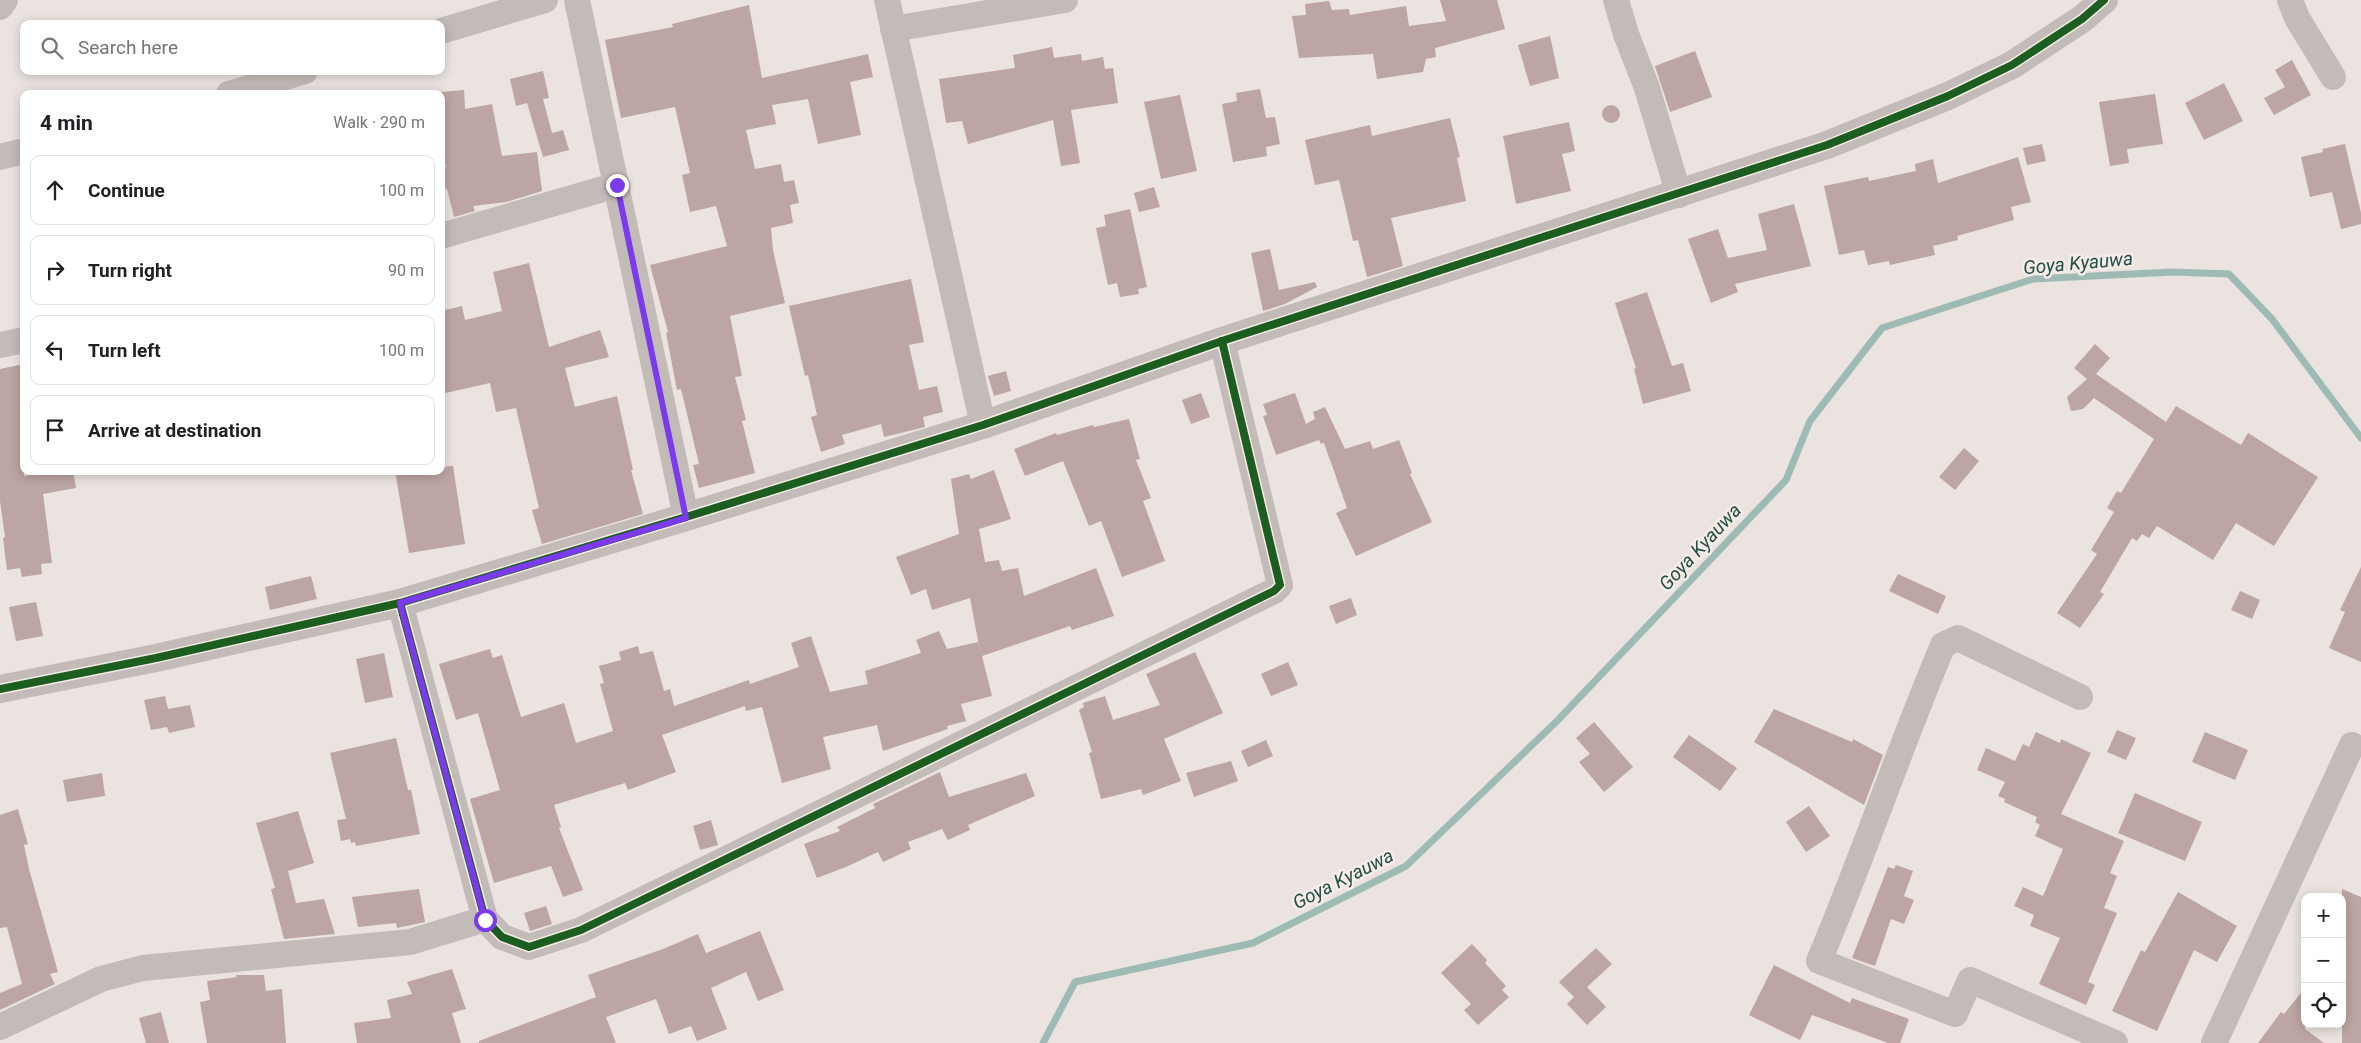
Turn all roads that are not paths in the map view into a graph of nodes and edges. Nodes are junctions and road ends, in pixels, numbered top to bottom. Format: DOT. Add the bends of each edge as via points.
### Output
graph roads {
  1 [pos="5,0"];
  2 [pos="546,0"];
  3 [pos="577,0"];
  4 [pos="887,0"];
  5 [pos="1065,0"];
  6 [pos="1616,0"];
  7 [pos="2104,0"];
  8 [pos="2290,0"];
  9 [pos="0,7"];
  10 [pos="2080,9"];
  11 [pos="894,29"];
  12 [pos="445,30"];
  13 [pos="292,75"];
  14 [pos="2333,77"];
  15 [pos="242,90"];
  16 [pos="20,152"];
  17 [pos="0,157"];
  18 [pos="617,185"];
  19 [pos="1679,195"];
  20 [pos="445,235"];
  21 [pos="20,341"];
  22 [pos="1222,341"];
  23 [pos="0,345"];
  24 [pos="983,425"];
  25 [pos="686,518"];
  26 [pos="400,603"];
  27 [pos="0,689"];
  28 [pos="2080,697"];
  29 [pos="2352,745"];
  30 [pos="485,920"];
  31 [pos="0,1026"];
  32 [pos="2115,1043"];
  33 [pos="2214,1043"];
  1 -- 9 [label="street"];
  2 -- 12 [label="street"];
  3 -- 18 [label="street"];
  4 -- 11 [label="street"];
  5 -- 11 [label="street"];
  6 -- 19 [label="street"];
  7 -- 10 [label="street"];
  8 -- 14 [label="street" via="2296,18"];
  10 -- 19 [label="street" via="2012,65 1948,96 1827,145"];
  11 -- 24 [label="street"];
  13 -- 15 [label="street"];
  16 -- 17 [label="street"];
  18 -- 20 [label="street"];
  18 -- 25 [label="street"];
  19 -- 22 [label="street"];
  21 -- 23 [label="street"];
  22 -- 24 [label="street"];
  22 -- 30 [label="street" via="1280,584 1274,591 581,930 529,947 502,936"];
  24 -- 25 [label="street"];
  25 -- 26 [label="street"];
  26 -- 27 [label="street"];
  26 -- 30 [label="street"];
  28 -- 32 [label="street" via="1958,638 1944,645 1912,719 1848,894 1819,961 1955,1014 1970,980"];
  29 -- 33 [label="street"];
  30 -- 31 [label="street" via="410,942 143,968 101,979"];
}
